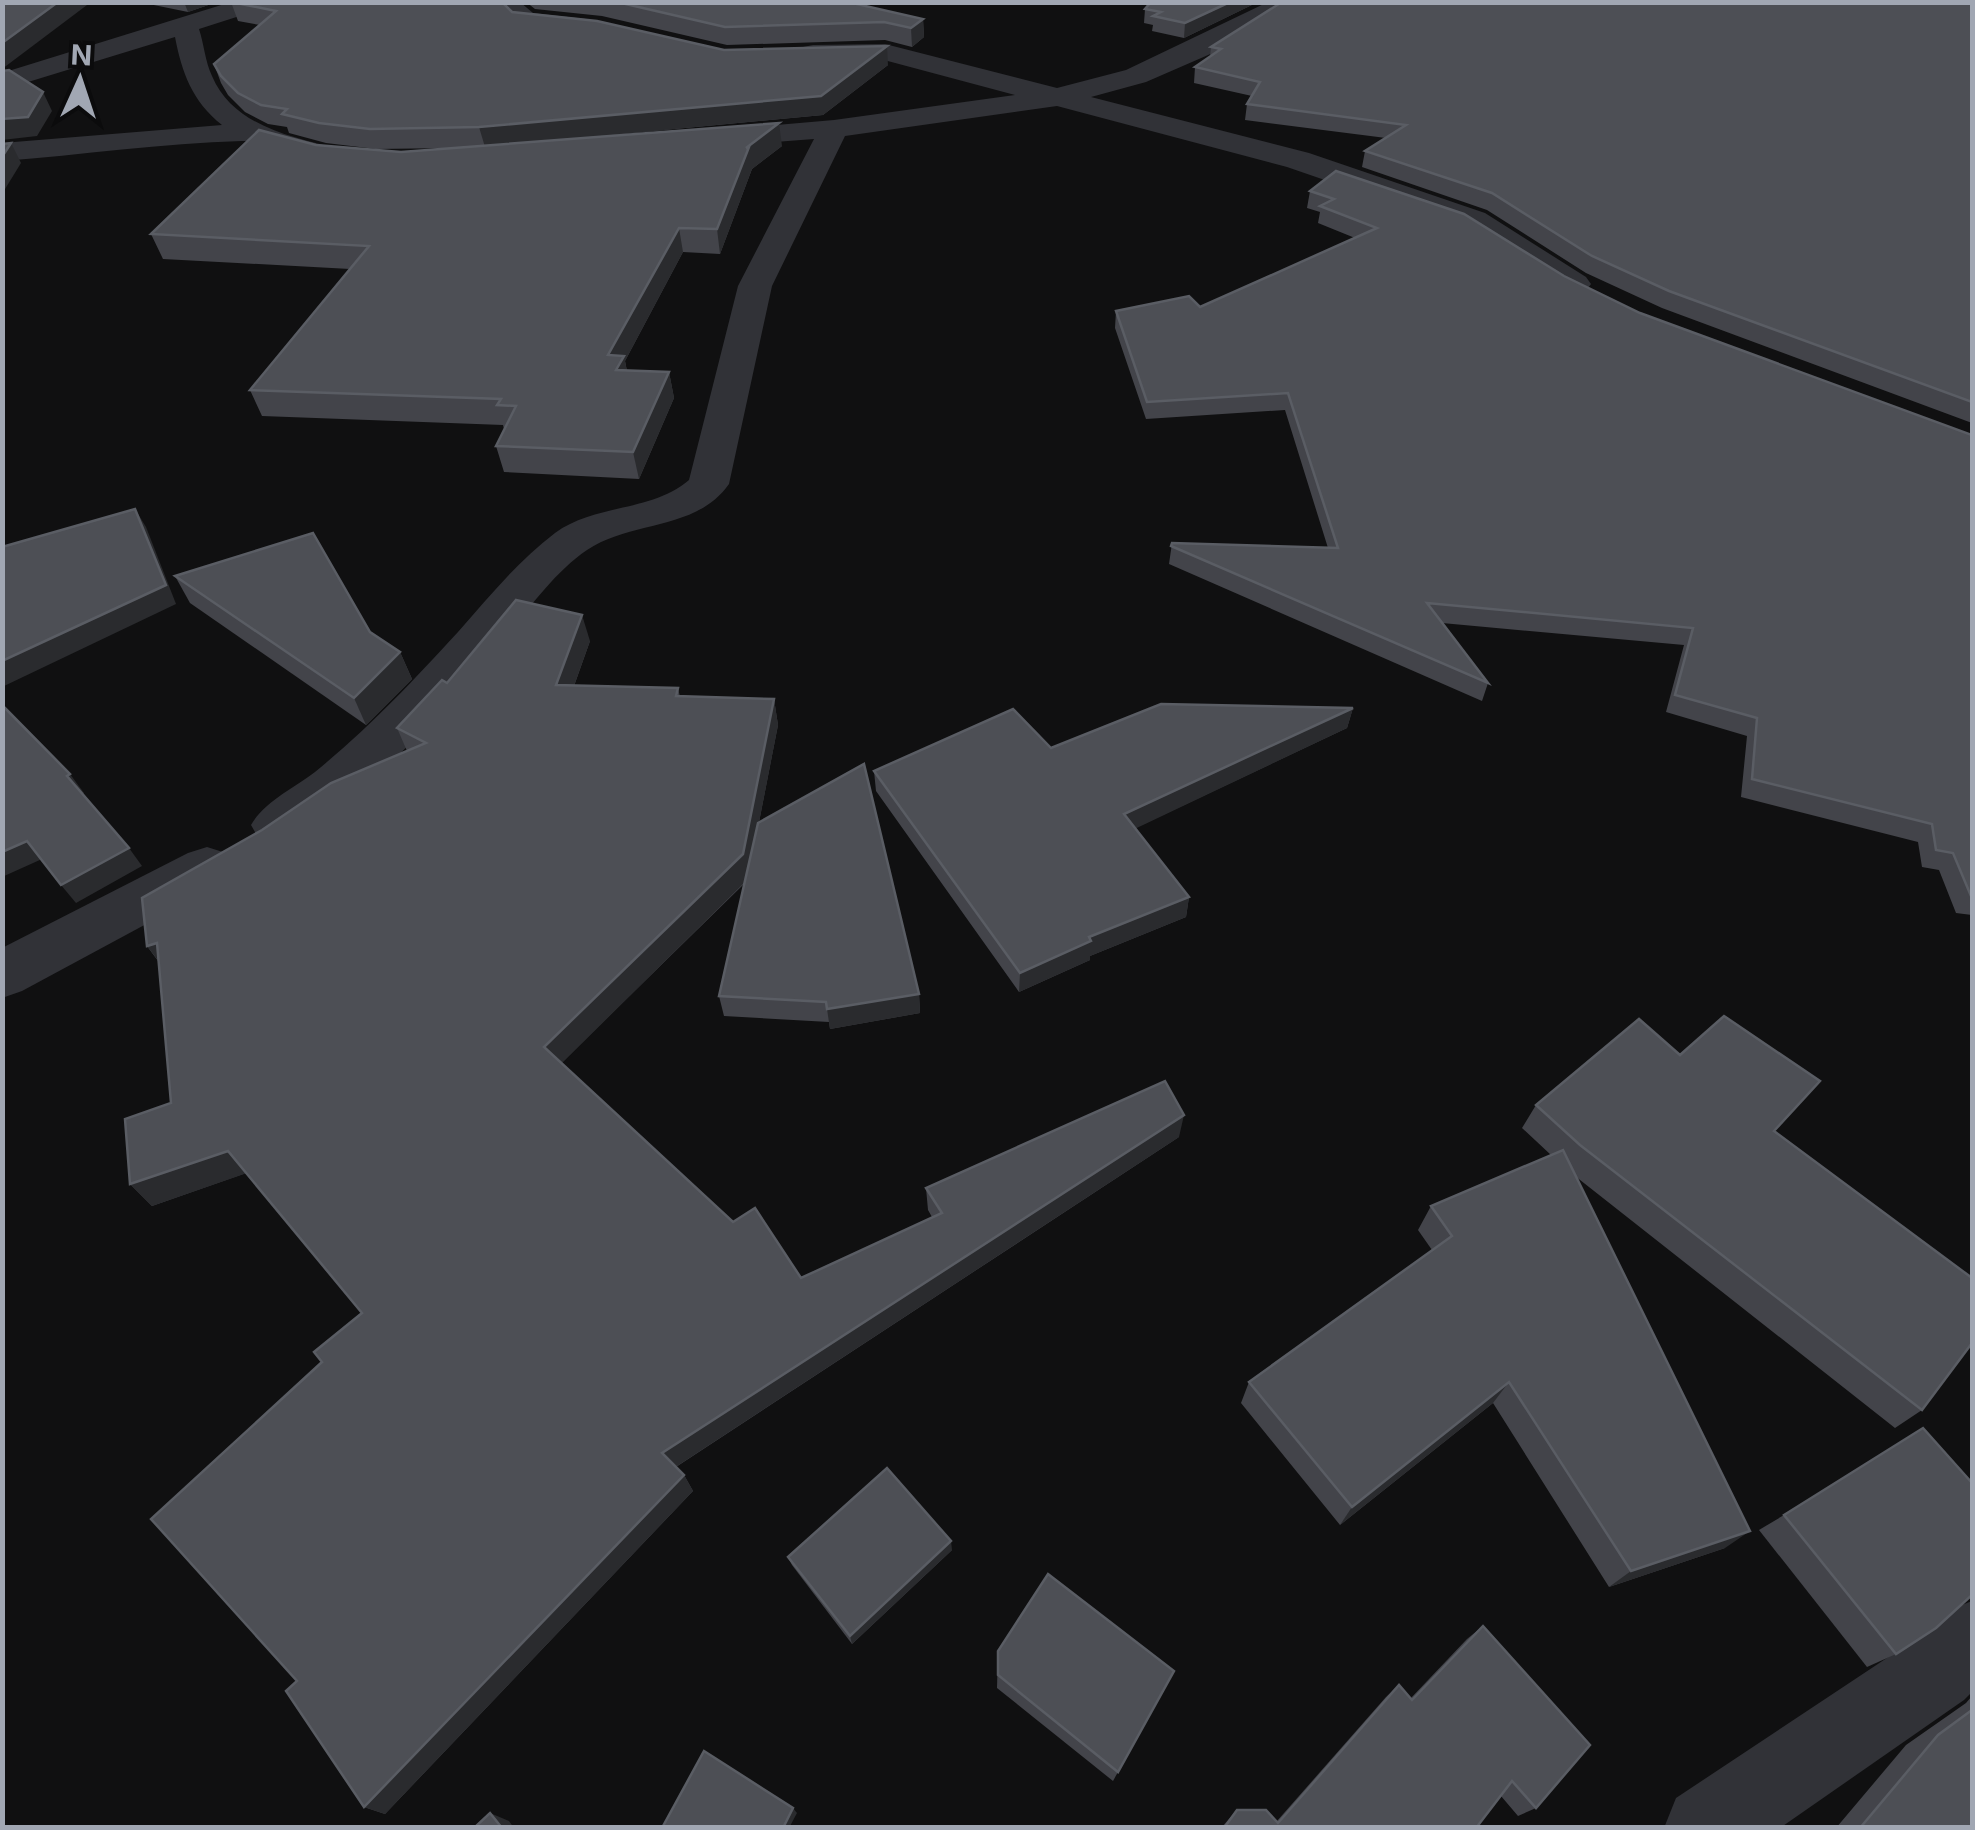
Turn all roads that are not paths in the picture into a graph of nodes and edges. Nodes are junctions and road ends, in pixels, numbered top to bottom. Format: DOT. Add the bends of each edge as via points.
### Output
graph roads {
  1 [pos="259,2"];
  2 [pos="504,2"];
  3 [pos="1288,2"];
  4 [pos="185,26"];
  5 [pos="618,32"];
  6 [pos="776,58"];
  7 [pos="2,82"];
  8 [pos="1058,97"];
  9 [pos="834,129"];
  10 [pos="247,132"];
  11 [pos="678,142"];
  12 [pos="2,152"];
  13 [pos="356,159"];
  14 [pos="1602,297"];
  15 [pos="2,975"];
  16 [pos="1972,1640"];
  17 [pos="1706,1828"];
  1 -- 4 [label="street"];
  2 -- 5 [label="street" via="526,20"];
  3 -- 8 [label="street" via="1136,76"];
  4 -- 7 [label="street"];
  4 -- 10 [label="street" via="196,74 212,101"];
  6 -- 8 [label="street" via="885,52"];
  8 -- 9 [label="street"];
  8 -- 14 [label="street" via="1298,160 1455,214"];
  9 -- 11 [label="street"];
  9 -- 15 [label="street" via="756,286 708,484 687,503 572,540 393,734 307,806"];
  10 -- 12 [label="street"];
  10 -- 13 [label="street"];
  16 -- 17 [label="street" via="1936,1672"];
}
